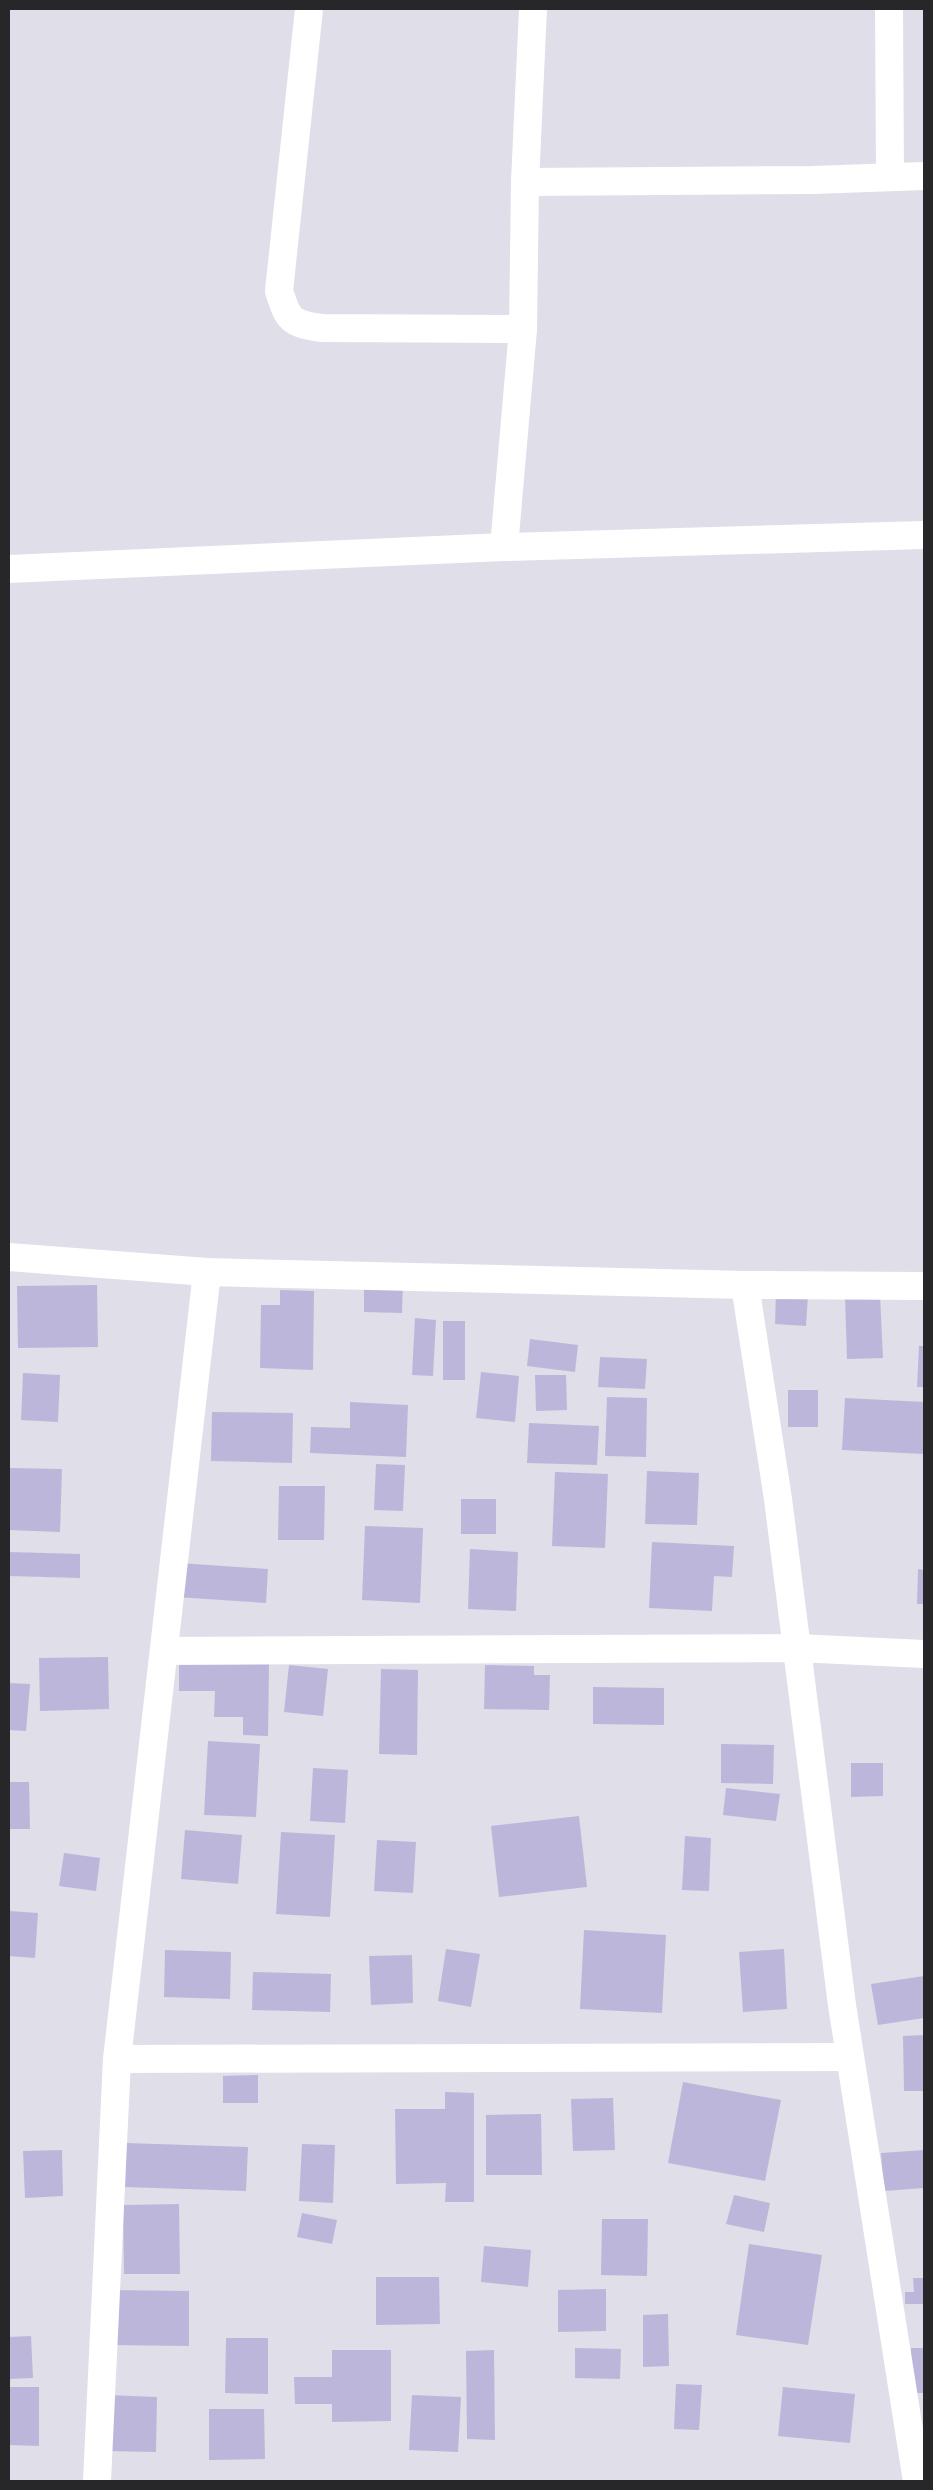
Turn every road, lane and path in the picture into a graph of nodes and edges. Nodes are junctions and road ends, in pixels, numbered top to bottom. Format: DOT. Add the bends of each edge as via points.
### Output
graph roads {
  1 [pos="309,9"];
  2 [pos="533,9"];
  3 [pos="889,9"];
  4 [pos="890,176"];
  5 [pos="924,176"];
  6 [pos="525,182"];
  7 [pos="523,328"];
  8 [pos="924,535"];
  9 [pos="504,548"];
  10 [pos="9,569"];
  11 [pos="9,1257"];
  12 [pos="207,1272"];
  13 [pos="745,1285"];
  14 [pos="924,1286"];
  15 [pos="798,1648"];
  16 [pos="164,1651"];
  17 [pos="924,1654"];
  18 [pos="850,2057"];
  19 [pos="117,2059"];
  20 [pos="97,2481"];
  21 [pos="917,2481"];
  1 -- 7 [label="street" via="279,291 285,311 292,321 302,326 322,328"];
  2 -- 6 [label="street"];
  3 -- 4 [label="street"];
  4 -- 5 [label="street"];
  4 -- 6 [label="street" via="813,180"];
  6 -- 7 [label="street"];
  7 -- 9 [label="street"];
  8 -- 9 [label="street"];
  9 -- 10 [label="street"];
  11 -- 12 [label="street"];
  12 -- 13 [label="street"];
  12 -- 16 [label="street"];
  13 -- 14 [label="street"];
  13 -- 15 [label="street"];
  15 -- 16 [label="street"];
  15 -- 17 [label="street"];
  15 -- 18 [label="street"];
  16 -- 19 [label="street"];
  18 -- 19 [label="street"];
  18 -- 21 [label="street"];
  19 -- 20 [label="street"];
}
